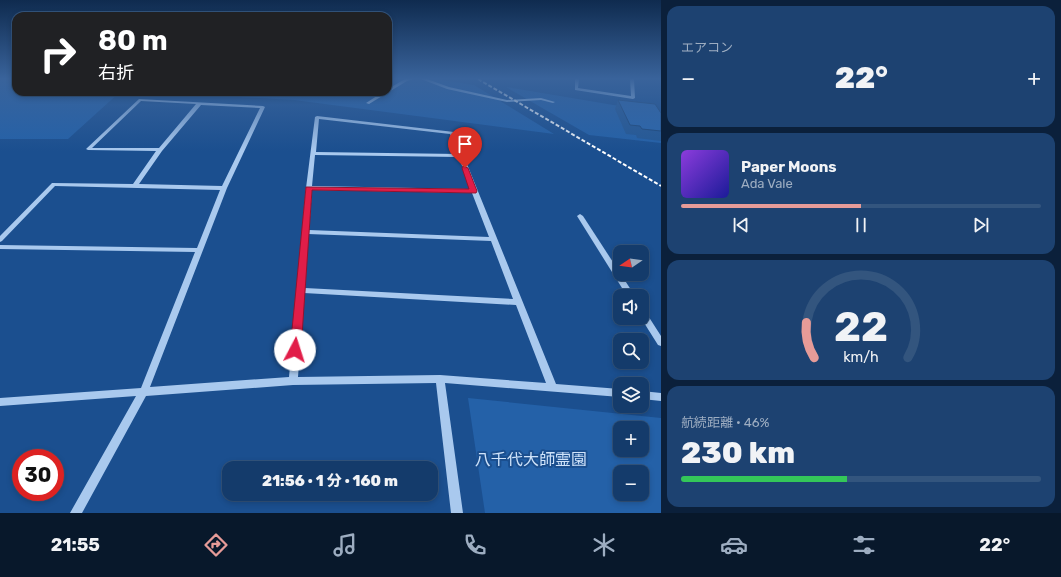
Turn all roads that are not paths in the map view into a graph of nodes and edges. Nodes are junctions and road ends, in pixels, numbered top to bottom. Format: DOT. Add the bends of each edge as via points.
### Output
graph roads {
  1 [pos="137,103"];
  2 [pos="183,103"];
  3 [pos="199,104"];
  4 [pos="160,150"];
  5 [pos="313,153"];
  6 [pos="461,156"];
  7 [pos="135,186"];
  8 [pos="224,188"];
  9 [pos="309,188"];
  10 [pos="474,191"];
  11 [pos="580,216"];
  12 [pos="305,232"];
  13 [pos="493,239"];
  14 [pos="0,240"];
  15 [pos="0,247"];
  16 [pos="200,250"];
  17 [pos="627,289"];
  18 [pos="300,290"];
  19 [pos="518,302"];
  20 [pos="649,324"];
  21 [pos="661,342"];
  22 [pos="440,379"];
  23 [pos="293,381"];
  24 [pos="553,388"];
  25 [pos="144,391"];
  26 [pos="613,392"];
  27 [pos="649,395"];
  28 [pos="661,396"];
  29 [pos="0,402"];
  30 [pos="76,513"];
  31 [pos="457,513"];
  1 -- 4 [label="street" via="88,149"];
  2 -- 3 [label="street"];
  3 -- 4 [label="street"];
  3 -- 8 [label="street" via="263,107"];
  4 -- 7 [label="street"];
  5 -- 6 [label="street"];
  5 -- 6 [label="street" via="317,117 452,133"];
  5 -- 9 [label="street"];
  6 -- 10 [label="street"];
  7 -- 8 [label="street"];
  7 -- 14 [label="street" via="54,184"];
  8 -- 16 [label="street"];
  9 -- 10 [label="street"];
  9 -- 12 [label="street"];
  10 -- 13 [label="street"];
  11 -- 17 [label="street"];
  12 -- 13 [label="street"];
  12 -- 18 [label="street"];
  13 -- 19 [label="street"];
  15 -- 16 [label="street"];
  16 -- 25 [label="street"];
  18 -- 19 [label="street"];
  18 -- 23 [label="street"];
  19 -- 24 [label="street"];
  20 -- 21 [label="street"];
  22 -- 23 [label="street"];
  22 -- 24 [label="street"];
  22 -- 31 [label="street"];
  23 -- 25 [label="street"];
  24 -- 26 [label="street"];
  25 -- 29 [label="street"];
  25 -- 30 [label="street"];
  27 -- 28 [label="street"];
}
